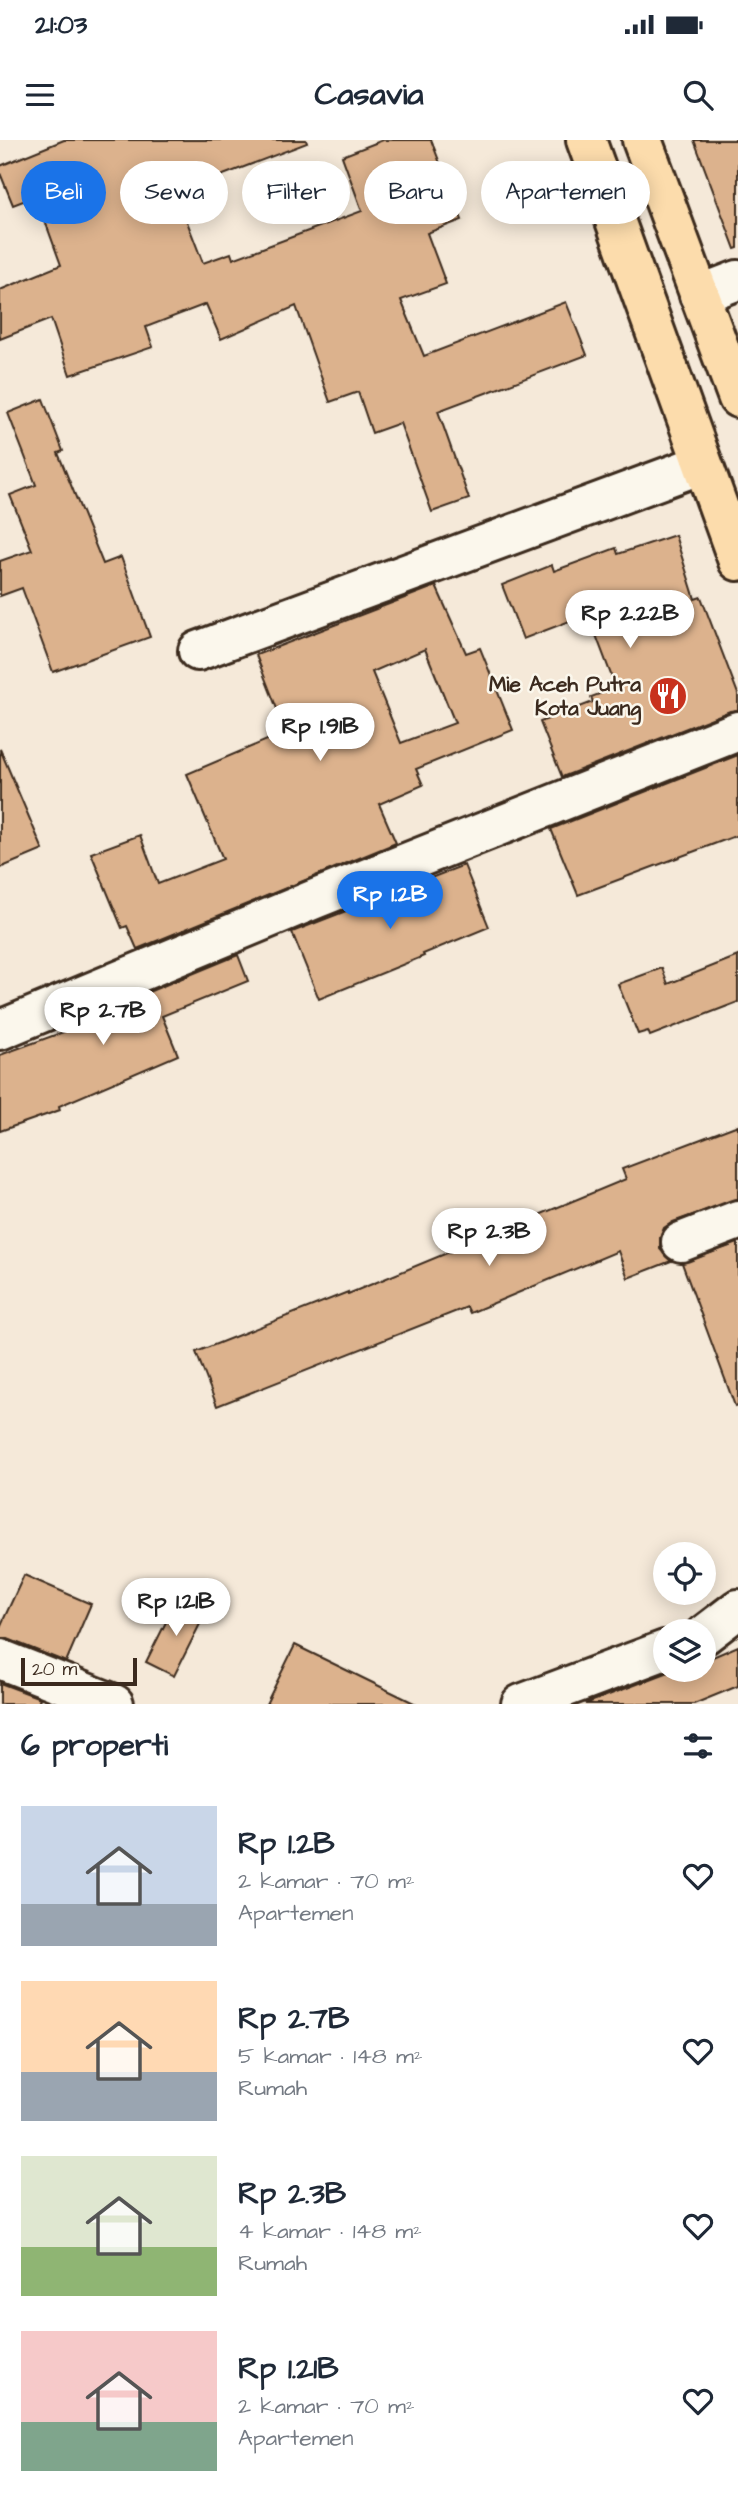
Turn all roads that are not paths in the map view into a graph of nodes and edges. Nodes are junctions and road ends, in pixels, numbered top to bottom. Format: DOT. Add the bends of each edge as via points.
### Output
graph roads {
  1 [pos="586,140"];
  2 [pos="642,140"];
  3 [pos="738,280"];
  4 [pos="699,295"];
  5 [pos="738,398"];
  6 [pos="702,464"];
  7 [pos="738,561"];
  8 [pos="198,651"];
  9 [pos="738,731"];
  10 [pos="0,1030"];
  11 [pos="738,1220"];
  12 [pos="681,1242"];
  13 [pos="738,1609"];
  14 [pos="716,1626"];
  15 [pos="653,1654"];
  16 [pos="0,1659"];
  17 [pos="114,1704"];
  18 [pos="521,1704"];
  1 -- 6 [label="highway"];
  2 -- 4 [label="highway"];
  3 -- 4 [label="street"];
  4 -- 5 [label="highway"];
  6 -- 7 [label="highway"];
  6 -- 8 [label="street"];
  9 -- 10 [label="street"];
  11 -- 12 [label="street"];
  13 -- 14 [label="street"];
  15 -- 18 [label="street"];
  16 -- 17 [label="street"];
}
